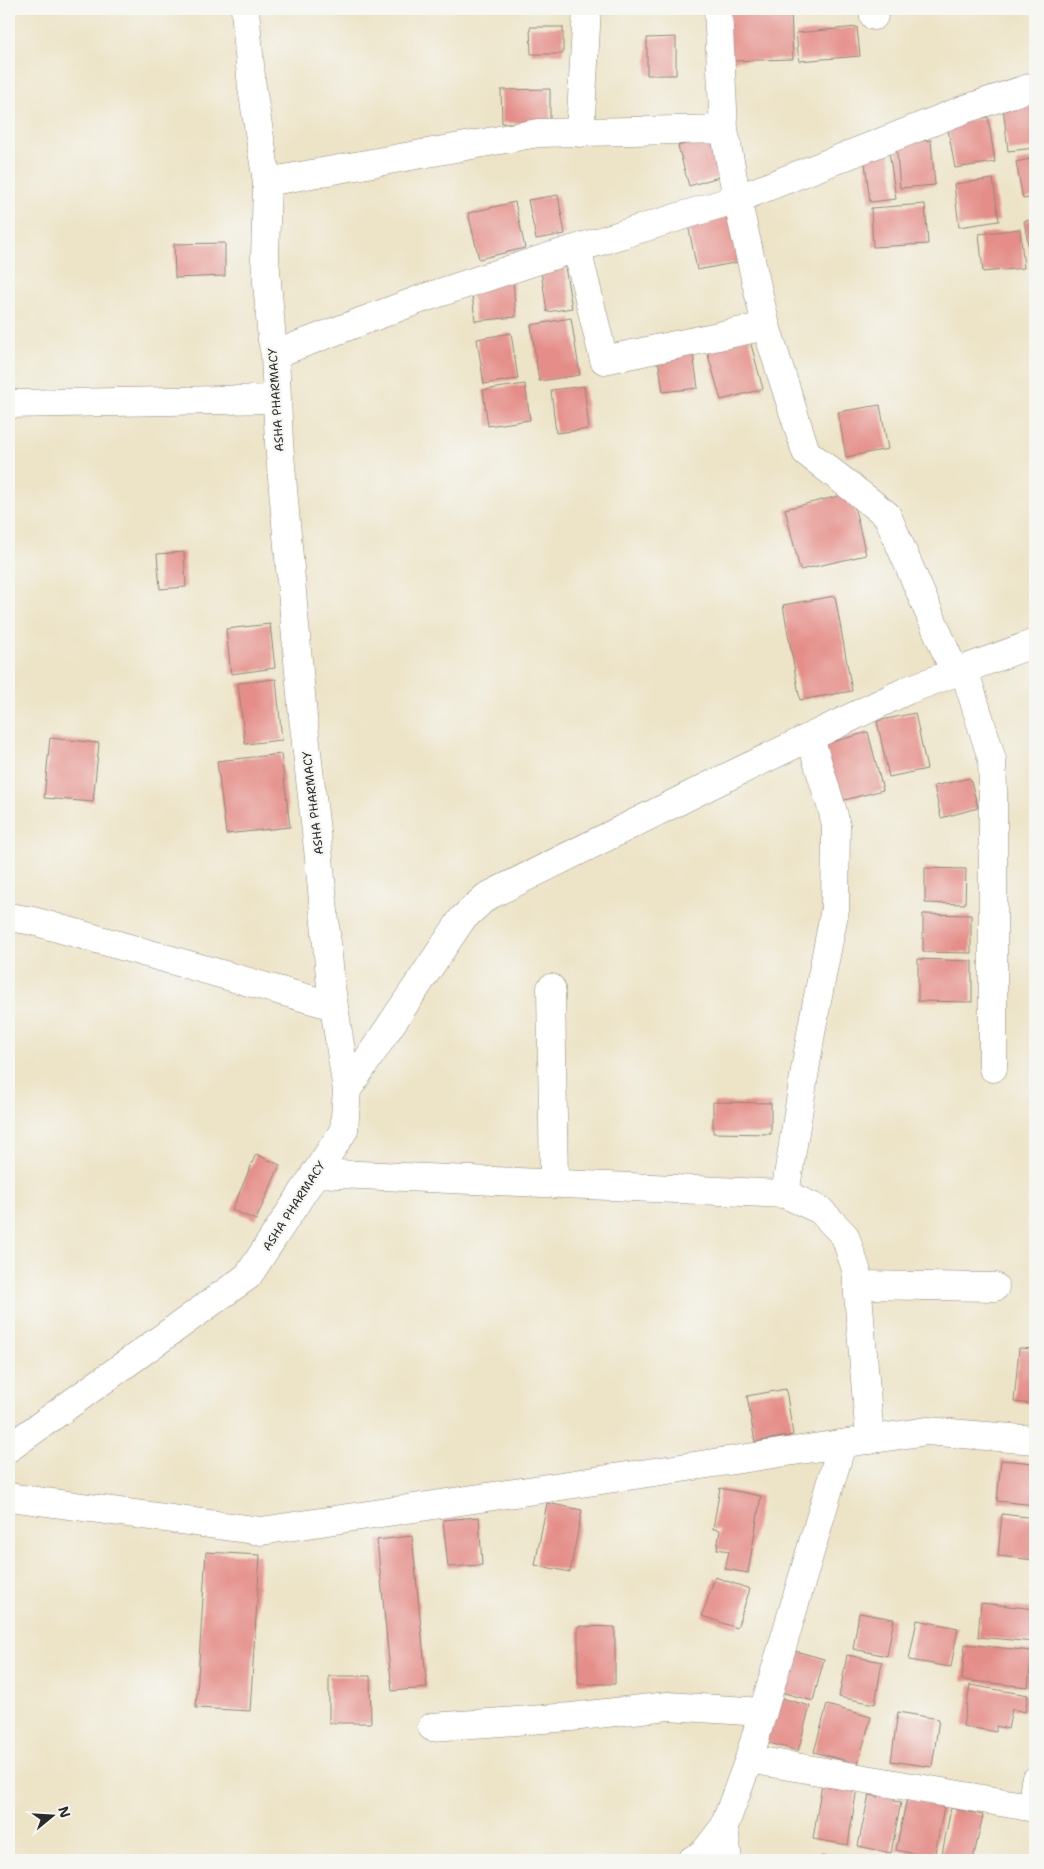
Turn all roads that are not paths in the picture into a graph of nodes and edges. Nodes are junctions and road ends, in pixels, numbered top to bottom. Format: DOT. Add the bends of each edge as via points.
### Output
graph roads {
  1 [pos="245,9"];
  2 [pos="587,9"];
  3 [pos="718,9"];
  4 [pos="1035,86"];
  5 [pos="724,129"];
  6 [pos="580,133"];
  7 [pos="268,182"];
  8 [pos="737,200"];
  9 [pos="577,249"];
  10 [pos="766,326"];
  11 [pos="274,354"];
  12 [pos="277,399"];
  13 [pos="9,404"];
  14 [pos="1035,643"];
  15 [pos="959,671"];
  16 [pos="810,738"];
  17 [pos="9,916"];
  18 [pos="551,988"];
  19 [pos="334,1006"];
  20 [pos="993,1068"];
  21 [pos="347,1090"];
  22 [pos="315,1173"];
  23 [pos="554,1184"];
  24 [pos="785,1194"];
  25 [pos="857,1285"];
  26 [pos="995,1287"];
  27 [pos="870,1440"];
  28 [pos="1035,1440"];
  29 [pos="842,1444"];
  30 [pos="9,1446"];
  31 [pos="9,1497"];
  32 [pos="763,1712"];
  33 [pos="432,1727"];
  34 [pos="749,1759"];
  35 [pos="1034,1798"];
  36 [pos="724,1827"];
  37 [pos="692,1860"];
  38 [pos="728,1860"];
  1 -- 7 [label="street, ASHA PHARMACY" via="252,88"];
  2 -- 6 [label="street"];
  3 -- 5 [label="street"];
  4 -- 8 [label="street" via="965,109"];
  5 -- 6 [label="street"];
  5 -- 8 [label="street"];
  6 -- 7 [label="street" via="538,133"];
  7 -- 11 [label="street, ASHA PHARMACY" via="265,259"];
  8 -- 9 [label="street"];
  8 -- 10 [label="street"];
  9 -- 10 [label="street" via="604,360"];
  9 -- 11 [label="street" via="420,299"];
  10 -- 15 [label="street" via="806,452 887,515"];
  11 -- 12 [label="street, ASHA PHARMACY"];
  12 -- 13 [label="street"];
  12 -- 19 [label="street, ASHA PHARMACY" via="302,717"];
  14 -- 15 [label="street"];
  15 -- 16 [label="street" via="908,690"];
  15 -- 20 [label="street" via="992,759"];
  16 -- 21 [label="street" via="486,897 462,919"];
  16 -- 24 [label="street" via="836,825 836,909 812,1027"];
  17 -- 19 [label="street"];
  18 -- 23 [label="street"];
  19 -- 21 [label="street, ASHA PHARMACY"];
  21 -- 22 [label="street, ASHA PHARMACY" via="344,1130"];
  22 -- 23 [label="street"];
  22 -- 30 [label="street, ASHA PHARMACY" via="248,1276"];
  23 -- 24 [label="street"];
  24 -- 25 [label="street" via="820,1210 845,1236 856,1269"];
  25 -- 26 [label="street"];
  25 -- 27 [label="street"];
  27 -- 28 [label="street" via="927,1431"];
  27 -- 29 [label="street"];
  29 -- 31 [label="street" via="261,1531"];
  29 -- 32 [label="street"];
  32 -- 33 [label="street" via="668,1706"];
  32 -- 34 [label="street"];
  34 -- 35 [label="street"];
  34 -- 36 [label="street"];
  36 -- 37 [label="street" via="704,1853"];
  36 -- 38 [label="street"];
}
